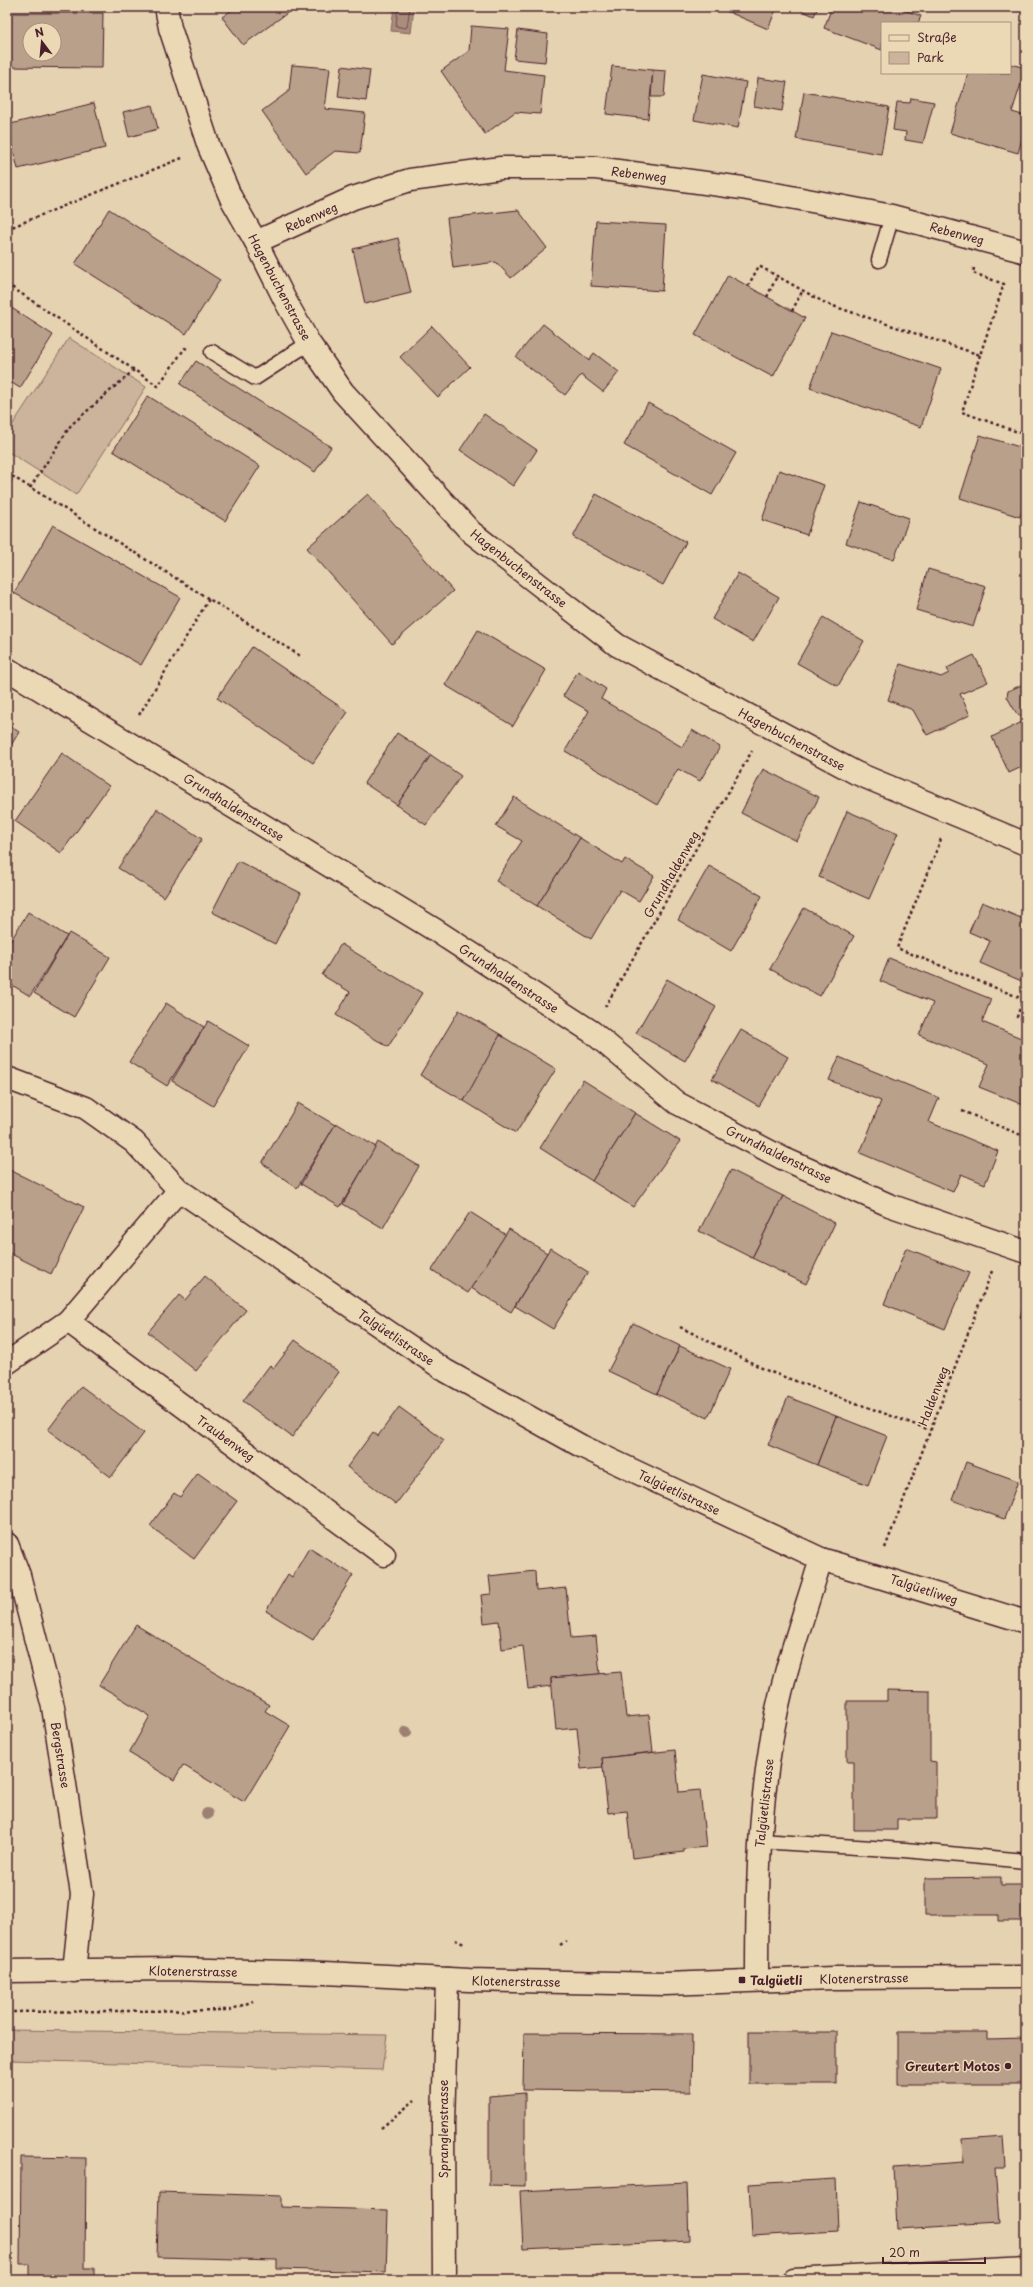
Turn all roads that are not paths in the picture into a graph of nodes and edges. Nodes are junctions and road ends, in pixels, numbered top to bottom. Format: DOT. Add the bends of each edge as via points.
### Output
graph roads {
  1 [pos="166,7"];
  2 [pos="892,216"];
  3 [pos="256,242"];
  4 [pos="1026,252"];
  5 [pos="879,260"];
  6 [pos="309,343"];
  7 [pos="212,352"];
  8 [pos="7,669"];
  9 [pos="1026,844"];
  10 [pos="7,1078"];
  11 [pos="179,1190"];
  12 [pos="1026,1252"];
  13 [pos="68,1321"];
  14 [pos="7,1363"];
  15 [pos="7,1544"];
  16 [pos="384,1555"];
  17 [pos="821,1559"];
  18 [pos="1026,1622"];
  19 [pos="759,1841"];
  20 [pos="1026,1861"];
  21 [pos="7,1971"];
  22 [pos="74,1971"];
  23 [pos="1026,1976"];
  24 [pos="447,1979"];
  25 [pos="757,1980"];
  26 [pos="1026,2268"];
  27 [pos="444,2280"];
  28 [pos="793,2280"];
  1 -- 3 [label="street, Hagenbuchenstrasse" via="170,28 209,147 231,198"];
  2 -- 3 [label="street, Rebenweg" via="742,188 596,168 501,168 410,180 354,198"];
  2 -- 4 [label="street, Rebenweg"];
  2 -- 5 [label="lane"];
  3 -- 6 [label="street, Hagenbuchenstrasse"];
  6 -- 7 [label="lane" via="255,378"];
  6 -- 9 [label="street, Hagenbuchenstrasse" via="343,392 471,532 617,644 856,773"];
  8 -- 12 [label="street, Grundhaldenstrasse" via="435,930 592,1032 677,1103 775,1154 889,1205"];
  10 -- 11 [label="street, Talgüetlistrasse" via="86,1108 134,1142"];
  11 -- 13 [label="street"];
  11 -- 17 [label="street, Talgüetlistrasse" via="446,1371 581,1446"];
  13 -- 14 [label="street"];
  13 -- 16 [label="street, Traubenweg"];
  15 -- 22 [label="street, Bergstrasse" via="19,1575 53,1707 82,1894"];
  17 -- 18 [label="street, Talgüetliweg"];
  17 -- 19 [label="street, Talgüetlistrasse" via="783,1686 771,1743"];
  19 -- 20 [label="lane"];
  19 -- 25 [label="street, Talgüetlistrasse"];
  21 -- 22 [label="street, Klotenerstrasse"];
  22 -- 24 [label="street, Klotenerstrasse" via="324,1973"];
  23 -- 25 [label="street, Klotenerstrasse"];
  24 -- 25 [label="street, Klotenerstrasse" via="666,1984"];
  24 -- 27 [label="street, Spranglenstrasse" via="443,2124"];
  26 -- 28 [label="street"];
}
